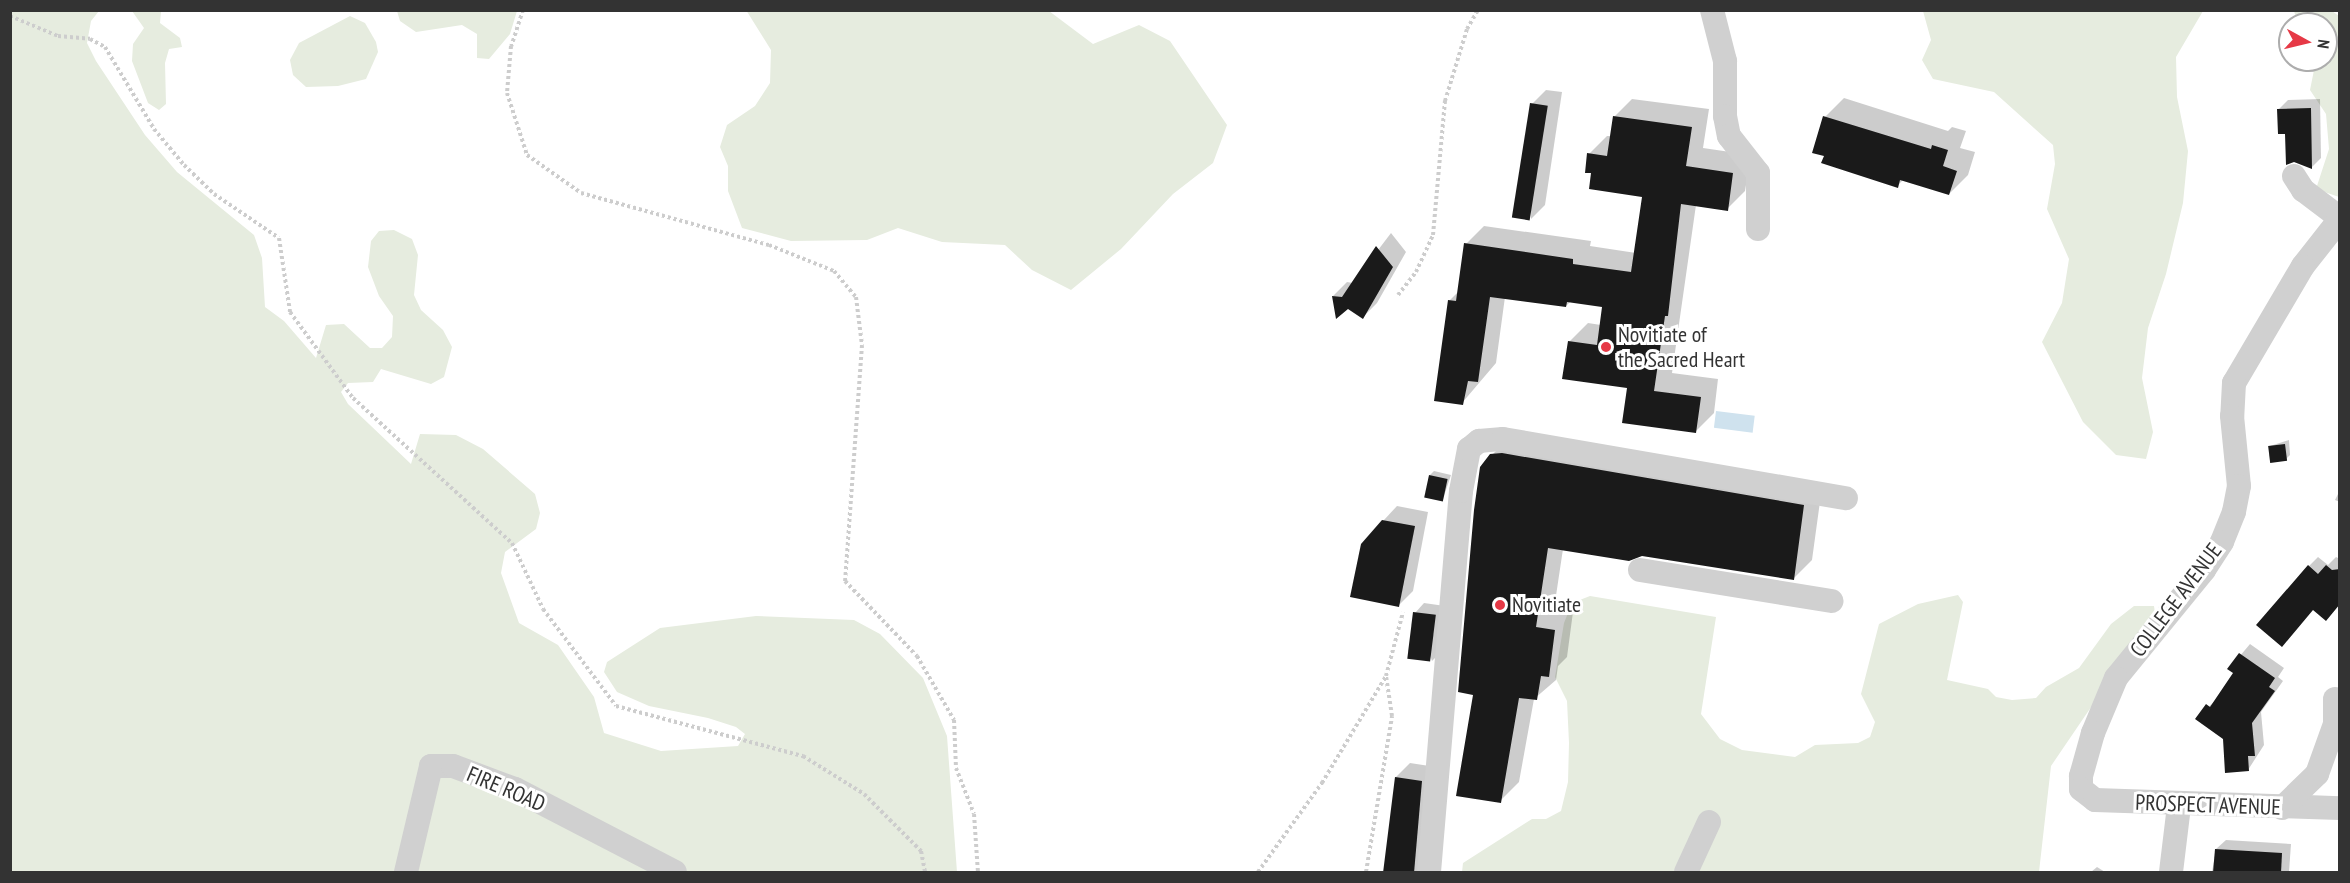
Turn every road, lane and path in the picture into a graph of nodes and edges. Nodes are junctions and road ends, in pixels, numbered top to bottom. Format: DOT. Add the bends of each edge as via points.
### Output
graph roads {
  1 [pos="523,10"];
  2 [pos="1479,10"];
  3 [pos="1712,10"];
  4 [pos="10,16"];
  5 [pos="2294,176"];
  6 [pos="2340,218"];
  7 [pos="1758,229"];
  8 [pos="1398,295"];
  9 [pos="1846,498"];
  10 [pos="1640,570"];
  11 [pos="1832,601"];
  12 [pos="1403,612"];
  13 [pos="1386,676"];
  14 [pos="2335,699"];
  15 [pos="2317,774"];
  16 [pos="2081,789"];
  17 [pos="2179,806"];
  18 [pos="2282,808"];
  19 [pos="2338,808"];
  20 [pos="1709,822"];
  21 [pos="406,873"];
  22 [pos="675,873"];
  23 [pos="925,873"];
  24 [pos="978,873"];
  25 [pos="1258,873"];
  26 [pos="1366,873"];
  27 [pos="1429,873"];
  28 [pos="1686,873"];
  29 [pos="2171,873"];
  1 -- 24 [label="path" via="511,46 507,93 527,155 581,193 769,245 834,271 856,297 861,345 845,581 916,656 954,720 956,768 974,813"];
  2 -- 8 [label="path" via="1467,29 1445,101 1433,235 1416,272"];
  3 -- 7 [label="street" via="1725,61 1729,136 1758,173"];
  4 -- 23 [label="path" via="58,36 90,39 105,47 154,129 184,165 214,194 279,238 290,312 353,398 513,543 543,609 616,706 803,756 864,794 921,851"];
  5 -- 6 [label="street" via="2303,190"];
  6 -- 16 [label="street, COLLEGE AVENUE" via="2303,266 2234,382 2232,416 2239,486 2234,512 2204,570 2116,678 2083,762"];
  9 -- 27 [label="street" via="1503,438 1479,441 1469,450 1460,501"];
  10 -- 11 [label="street"];
  12 -- 13 [label="path"];
  13 -- 25 [label="path" via="1322,783"];
  13 -- 26 [label="path" via="1392,716"];
  14 -- 15 [label="street" via="2335,724"];
  15 -- 18 [label="street"];
  15 -- 19 [label="street" via="2325,797"];
  16 -- 17 [label="street, PROSPECT AVENUE" via="2095,800"];
  17 -- 18 [label="street, PROSPECT AVENUE"];
  17 -- 29 [label="street"];
  18 -- 19 [label="street, PROSPECT AVENUE"];
  20 -- 28 [label="street"];
  21 -- 22 [label="street, FIRE ROAD" via="431,766 453,766 515,789"];
}
